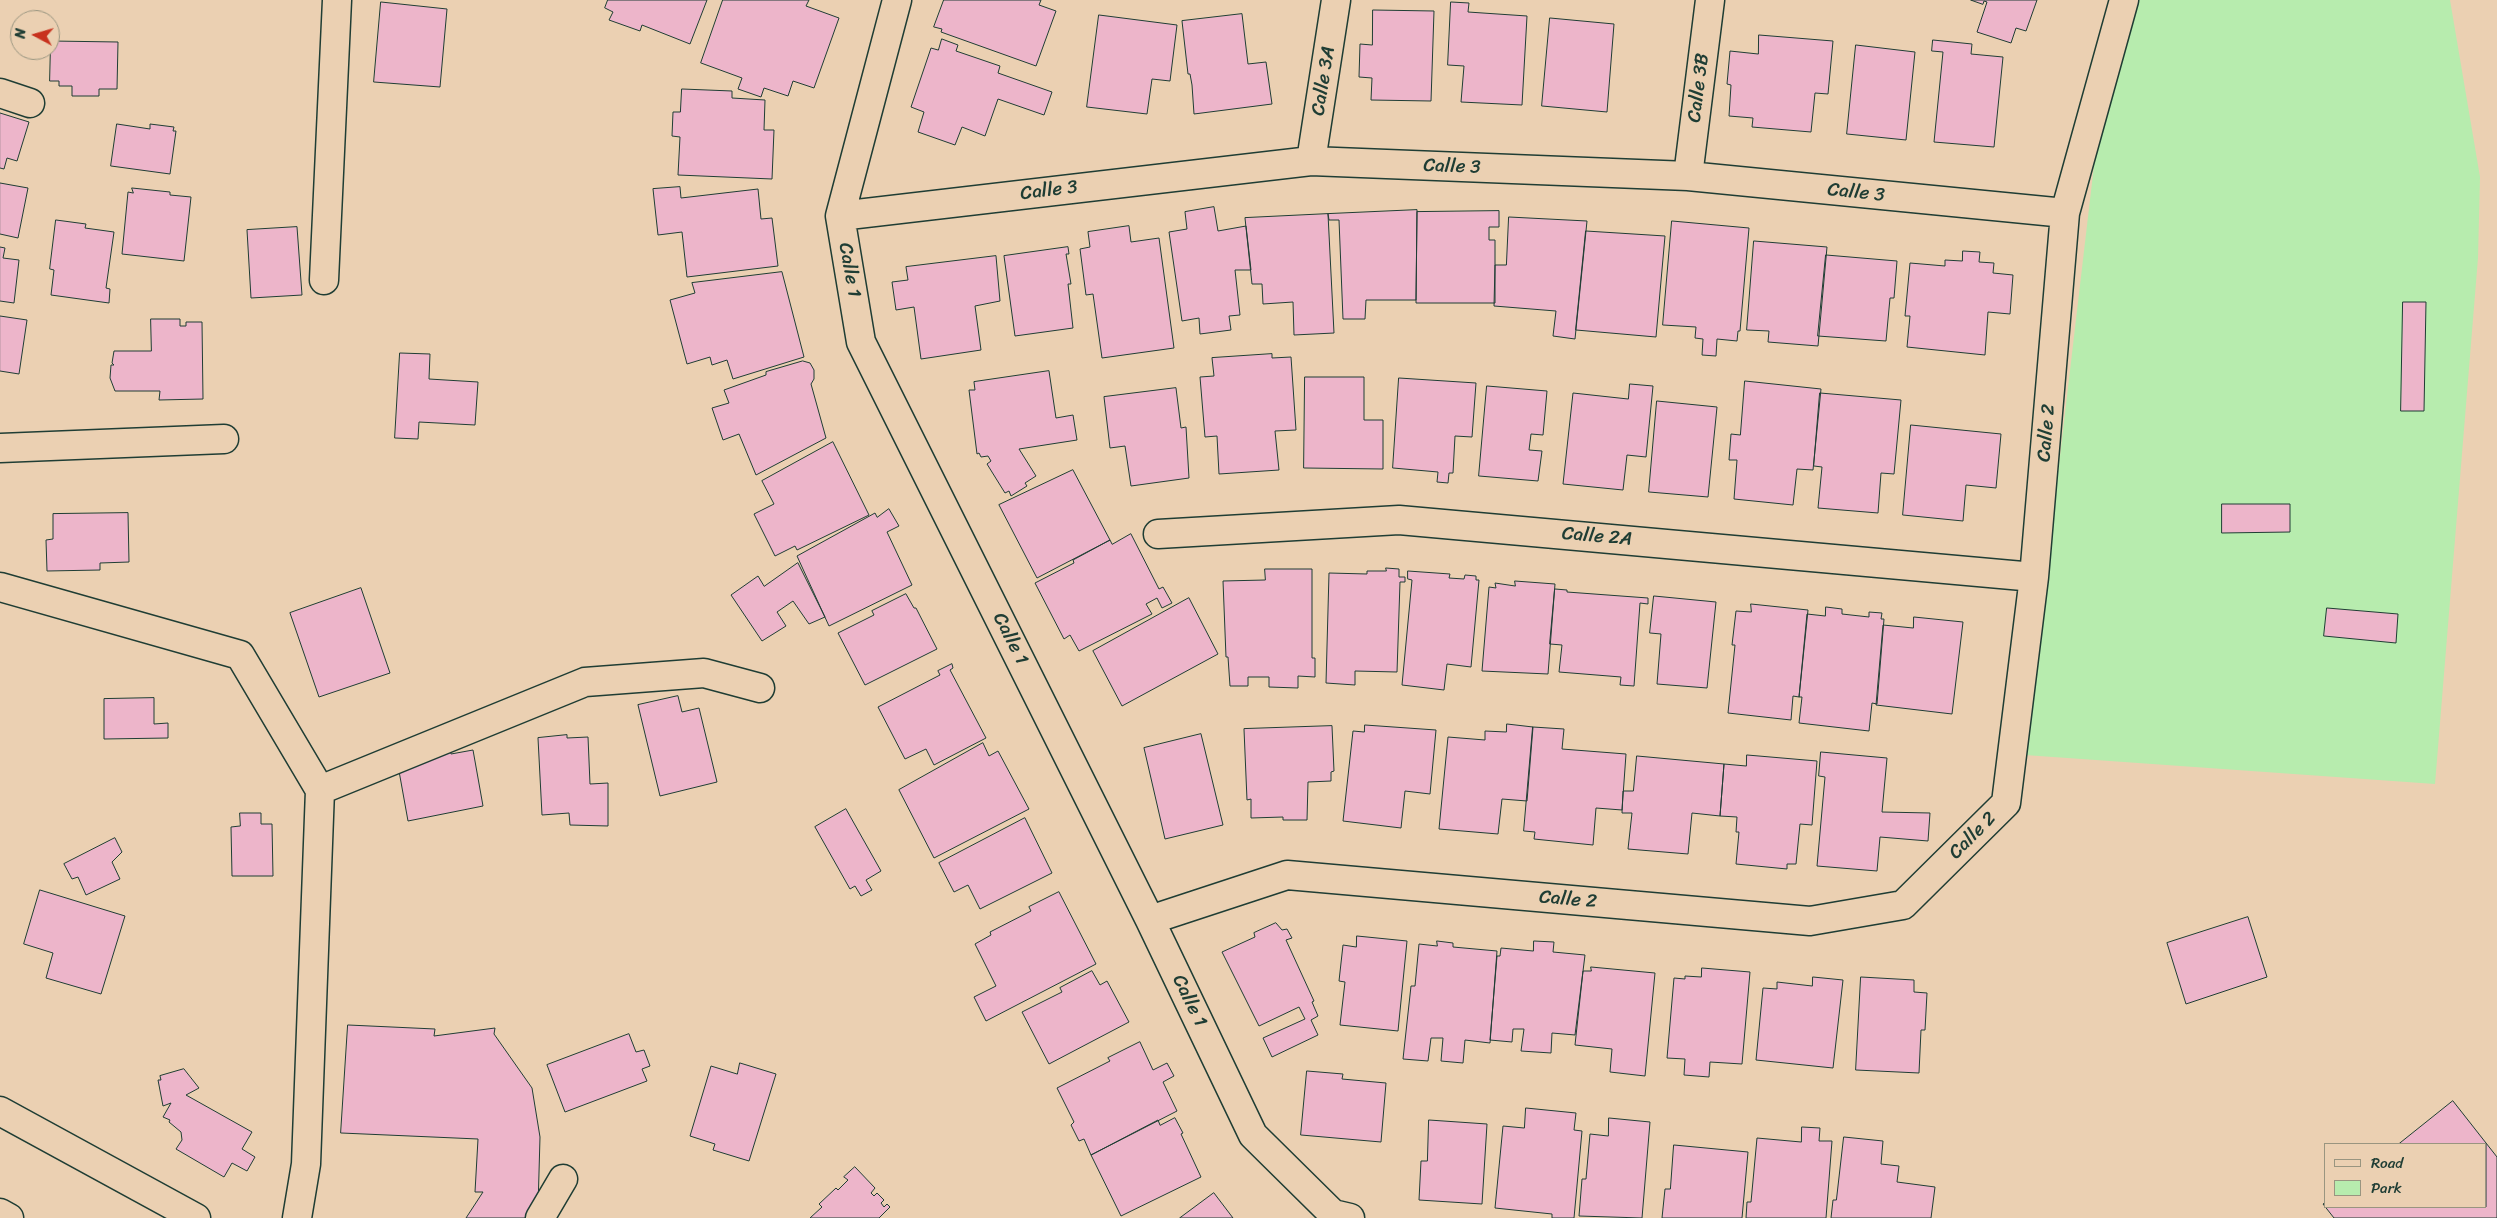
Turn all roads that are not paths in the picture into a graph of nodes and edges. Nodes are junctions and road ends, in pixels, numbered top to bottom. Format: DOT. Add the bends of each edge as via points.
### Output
graph roads {
  1 [pos="337,0"];
  2 [pos="896,0"];
  3 [pos="1336,0"];
  4 [pos="1710,0"];
  5 [pos="2124,0"];
  6 [pos="0,93"];
  7 [pos="30,104"];
  8 [pos="1311,161"];
  9 [pos="1688,176"];
  10 [pos="2065,213"];
  11 [pos="840,216"];
  12 [pos="324,280"];
  13 [pos="224,439"];
  14 [pos="0,448"];
  15 [pos="1158,534"];
  16 [pos="2034,577"];
  17 [pos="0,587"];
  18 [pos="760,688"];
  19 [pos="320,790"];
  20 [pos="1150,920"];
  21 [pos="0,1111"];
  22 [pos="563,1179"];
  23 [pos="0,1213"];
  24 [pos="9,1218"];
  25 [pos="196,1218"];
  26 [pos="297,1218"];
  27 [pos="540,1218"];
  28 [pos="1350,1218"];
  1 -- 12 [label="main road"];
  2 -- 11 [label="main road, Calle 1"];
  3 -- 8 [label="main road, Calle 3A"];
  4 -- 9 [label="main road, Calle 3B"];
  5 -- 10 [label="main road, Calle 2"];
  6 -- 7 [label="main road"];
  8 -- 9 [label="main road, Calle 3"];
  8 -- 11 [label="main road, Calle 3"];
  9 -- 10 [label="main road, Calle 3"];
  10 -- 16 [label="main road, Calle 2"];
  11 -- 20 [label="main road, Calle 1" via="861,342"];
  13 -- 14 [label="main road"];
  15 -- 16 [label="main road, Calle 2A" via="1399,520"];
  16 -- 20 [label="main road, Calle 2" via="2006,804 1903,905 1810,921 1287,875"];
  17 -- 19 [label="main road" via="240,655"];
  18 -- 19 [label="main road" via="704,673 585,682"];
  19 -- 26 [label="main road" via="306,1164"];
  20 -- 28 [label="main road, Calle 1" via="1253,1135 1333,1214"];
  21 -- 25 [label="main road"];
  22 -- 27 [label="main road"];
  23 -- 24 [label="main road"];
}
